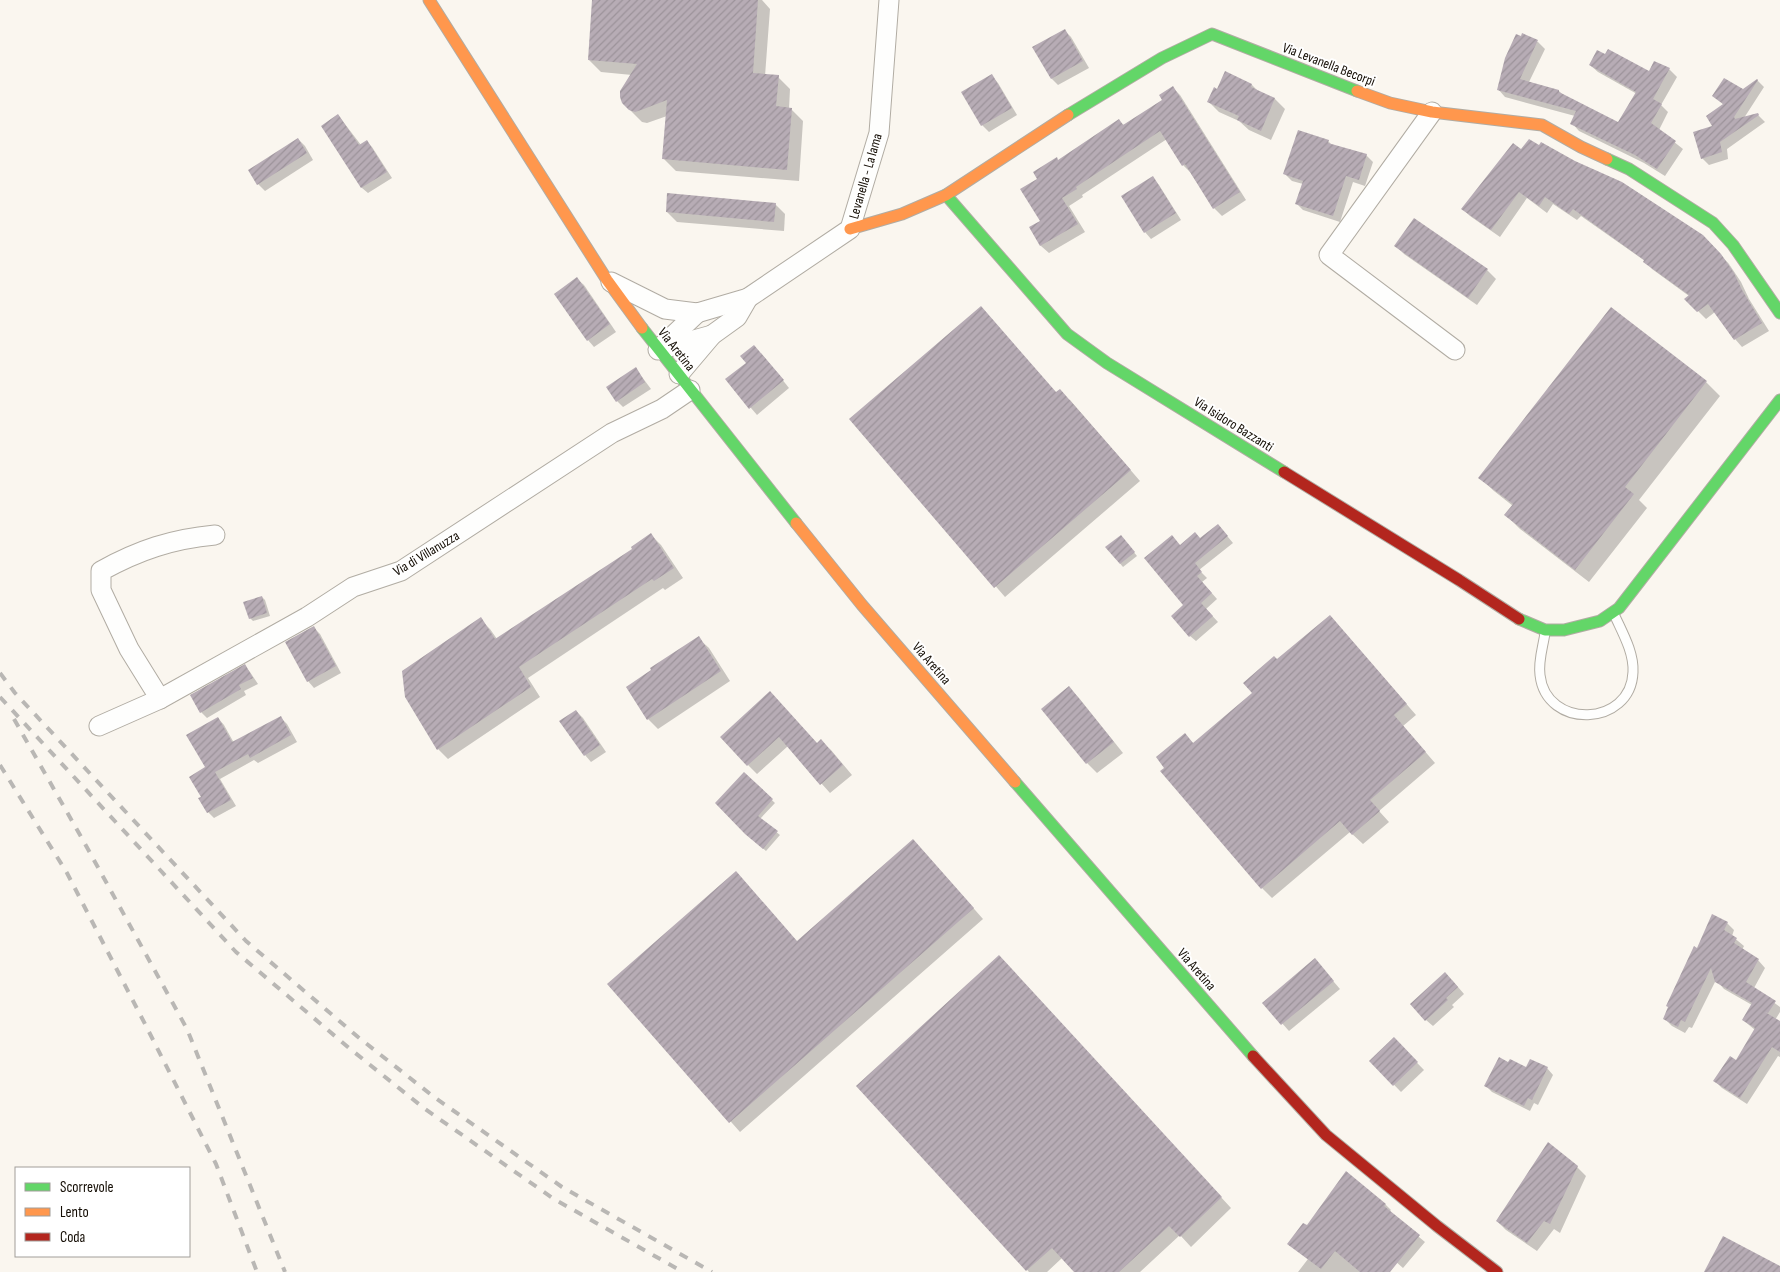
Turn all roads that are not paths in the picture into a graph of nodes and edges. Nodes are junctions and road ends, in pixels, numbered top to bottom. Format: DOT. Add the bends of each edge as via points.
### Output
graph roads {
  1 [pos="430,0"];
  2 [pos="889,0"];
  3 [pos="1432,112"];
  4 [pos="946,195"];
  5 [pos="850,229"];
  6 [pos="607,280"];
  7 [pos="748,298"];
  8 [pos="697,313"];
  9 [pos="1780,313"];
  10 [pos="712,335"];
  11 [pos="658,350"];
  12 [pos="1455,350"];
  13 [pos="679,374"];
  14 [pos="690,390"];
  15 [pos="1780,400"];
  16 [pos="215,535"];
  17 [pos="1613,612"];
  18 [pos="1546,630"];
  19 [pos="160,698"];
  20 [pos="99,726"];
  21 [pos="1497,1272"];
  1 -- 6 [label="street, Via Aretina"];
  2 -- 5 [label="street, Levanella - La lama" via="879,133"];
  3 -- 4 [label="street, Via Levanella Becorpi" via="1390,103 1338,85 1212,34 1162,58 1074,111"];
  3 -- 9 [label="street, Via Levanella Becorpi" via="1542,125 1629,169 1713,223 1733,245"];
  3 -- 12 [label="street" via="1329,256"];
  4 -- 5 [label="street, Via Levanella Becorpi" via="902,214"];
  4 -- 18 [label="street, Via Isidoro Bazzanti" via="1075,340 1107,363 1519,618"];
  5 -- 7 [label="street, Levanella - La lama"];
  6 -- 8 [label="street" via="665,309"];
  6 -- 11 [label="street, Via Aretina"];
  7 -- 8 [label="street"];
  7 -- 10 [label="street" via="737,317"];
  8 -- 11 [label="street"];
  10 -- 11 [label="street"];
  10 -- 13 [label="street"];
  11 -- 13 [label="street, Via Aretina"];
  13 -- 14 [label="street, Via Aretina"];
  14 -- 19 [label="street, Via di Villanuzza" via="662,409 612,433 401,571 353,587 307,617"];
  14 -- 21 [label="street, Via Aretina" via="862,604 1256,1060 1326,1135"];
  15 -- 17 [label="street"];
  16 -- 19 [label="street" via="167,543 130,555 101,571 100,590 129,649"];
  17 -- 18 [label="street" via="1600,621 1564,630"];
  17 -- 18 [label="lane" via="1633,662 1633,674 1624,696 1605,712 1581,715 1569,712 1549,698 1543,688 1539,663"];
  19 -- 20 [label="street, Via di Villanuzza"];
}
